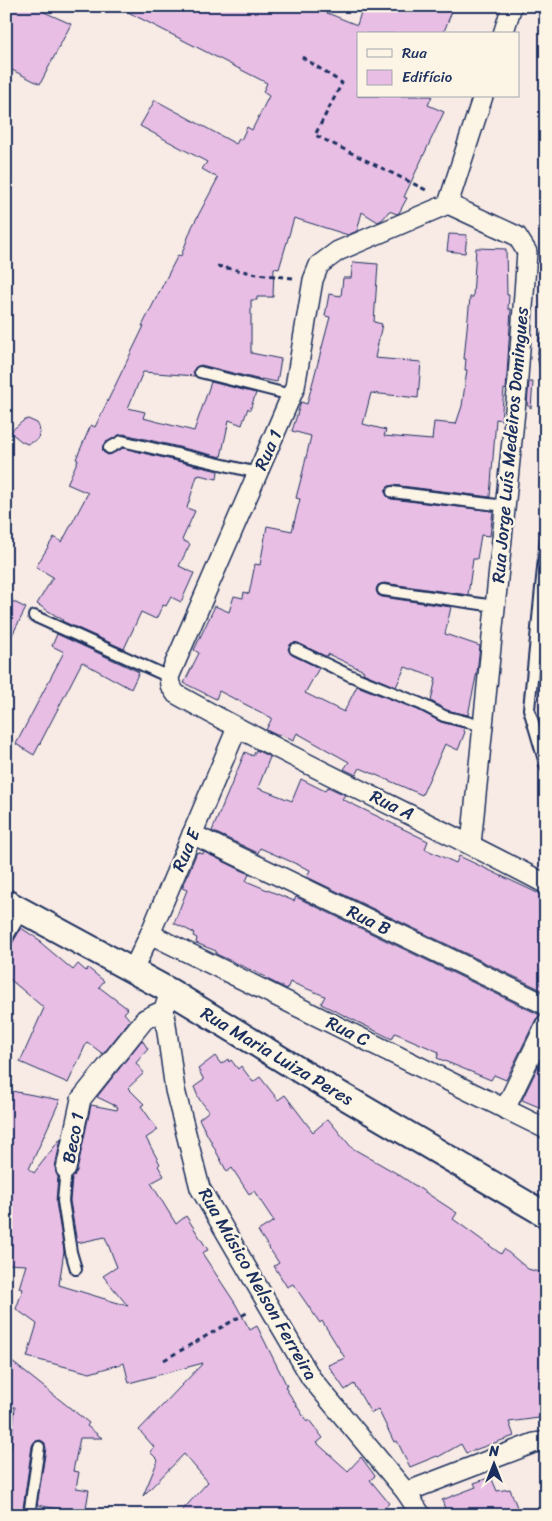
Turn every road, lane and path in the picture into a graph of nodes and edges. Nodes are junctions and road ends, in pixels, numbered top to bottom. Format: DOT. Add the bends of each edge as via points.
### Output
graph roads {
  1 [pos="512,6"];
  2 [pos="504,32"];
  3 [pos="302,57"];
  4 [pos="482,98"];
  5 [pos="448,204"];
  6 [pos="217,266"];
  7 [pos="313,280"];
  8 [pos="546,337"];
  9 [pos="546,367"];
  10 [pos="200,372"];
  11 [pos="291,396"];
  12 [pos="109,448"];
  13 [pos="258,472"];
  14 [pos="392,492"];
  15 [pos="505,506"];
  16 [pos="546,538"];
  17 [pos="383,590"];
  18 [pos="495,606"];
  19 [pos="34,616"];
  20 [pos="295,649"];
  21 [pos="168,677"];
  22 [pos="483,726"];
  23 [pos="237,728"];
  24 [pos="546,767"];
  25 [pos="192,834"];
  26 [pos="471,844"];
  27 [pos="546,884"];
  28 [pos="15,906"];
  29 [pos="150,934"];
  30 [pos="6,940"];
  31 [pos="133,970"];
  32 [pos="167,1000"];
  33 [pos="546,1006"];
  34 [pos="546,1024"];
  35 [pos="505,1109"];
  36 [pos="546,1129"];
  37 [pos="66,1169"];
  38 [pos="546,1215"];
  39 [pos="76,1269"];
  40 [pos="266,1301"];
  41 [pos="164,1360"];
  42 [pos="546,1440"];
  43 [pos="39,1447"];
  44 [pos="406,1492"];
  45 [pos="29,1515"];
  46 [pos="421,1515"];
  1 -- 2 [label="street"];
  3 -- 5 [label="path" via="342,83 315,135 426,189"];
  4 -- 5 [label="street"];
  5 -- 7 [label="street, Rua 1" via="338,250 319,265"];
  5 -- 15 [label="street, Rua Jorge Luís Medeiros Domingues" via="517,236 527,252"];
  6 -- 7 [label="path"];
  7 -- 11 [label="street, Rua 1"];
  8 -- 9 [label="lane"];
  10 -- 11 [label="lane"];
  11 -- 13 [label="street, Rua 1"];
  12 -- 13 [label="lane" via="122,441"];
  13 -- 21 [label="street, Rua 1"];
  14 -- 15 [label="lane"];
  15 -- 18 [label="street, Rua Jorge Luís Medeiros Domingues"];
  16 -- 24 [label="lane" via="529,709"];
  17 -- 18 [label="lane"];
  18 -- 22 [label="street, Rua Jorge Luís Medeiros Domingues"];
  19 -- 21 [label="lane"];
  20 -- 22 [label="lane" via="444,716"];
  21 -- 23 [label="street" via="176,694"];
  22 -- 26 [label="street, Rua Jorge Luís Medeiros Domingues"];
  23 -- 25 [label="street, Rua E"];
  23 -- 26 [label="street, Rua A"];
  25 -- 29 [label="street, Rua E"];
  25 -- 33 [label="street, Rua B"];
  26 -- 27 [label="street, Rua A"];
  28 -- 30 [label="lane"];
  28 -- 31 [label="street, Rua Maria Luiza Peres"];
  29 -- 31 [label="street, Rua E"];
  29 -- 35 [label="street, Rua C"];
  31 -- 32 [label="street, Rua Maria Luiza Peres"];
  32 -- 37 [label="street, Beco 1" via="145,1018 81,1099"];
  32 -- 38 [label="street, Rua Maria Luiza Peres" via="304,1073"];
  32 -- 40 [label="street, Rua Músico Nelson Ferreira" via="175,1090 200,1188"];
  34 -- 35 [label="street"];
  35 -- 36 [label="street, Rua C"];
  37 -- 39 [label="lane, Beco 1" via="63,1201"];
  40 -- 41 [label="path"];
  40 -- 44 [label="street, Rua Músico Nelson Ferreira" via="311,1378"];
  42 -- 44 [label="street"];
  43 -- 45 [label="lane"];
  44 -- 46 [label="street, Rua Músico Nelson Ferreira"];
}
